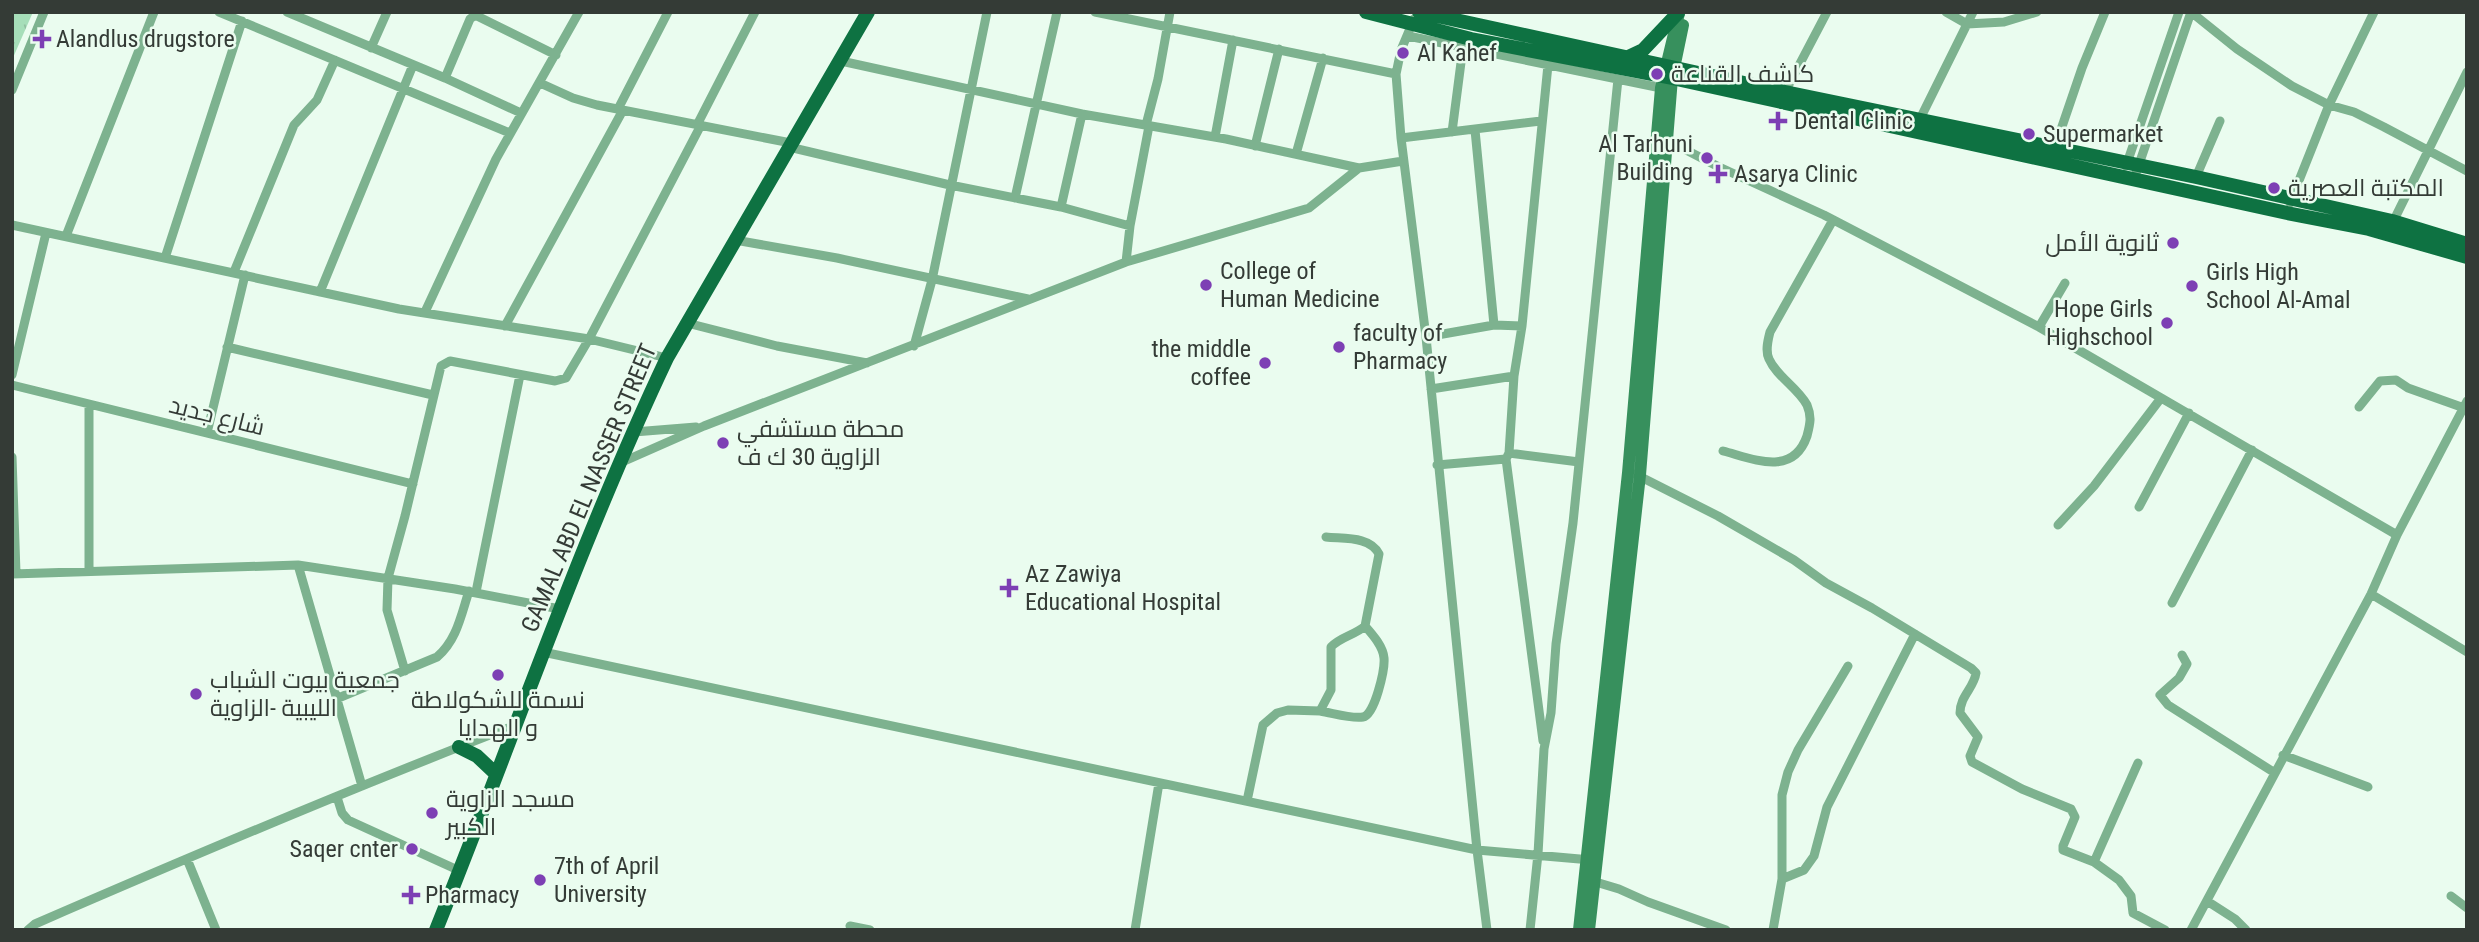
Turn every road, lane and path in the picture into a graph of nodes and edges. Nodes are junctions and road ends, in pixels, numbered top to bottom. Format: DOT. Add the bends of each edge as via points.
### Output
graph roads {
  1 [pos="44,12"];
  2 [pos="154,12"];
  3 [pos="219,12"];
  4 [pos="387,12"];
  5 [pos="579,12"];
  6 [pos="668,12"];
  7 [pos="755,12"];
  8 [pos="868,12"];
  9 [pos="987,12"];
  10 [pos="1057,12"];
  11 [pos="1095,12"];
  12 [pos="1170,12"];
  13 [pos="1366,12"];
  14 [pos="1827,12"];
  15 [pos="1946,12"];
  16 [pos="1973,12"];
  17 [pos="2037,12"];
  18 [pos="2105,12"];
  19 [pos="2179,12"];
  20 [pos="2191,12"];
  21 [pos="2374,12"];
  22 [pos="293,13"];
  23 [pos="1681,13"];
  24 [pos="242,21"];
  25 [pos="1414,21"];
  26 [pos="1967,24"];
  27 [pos="1166,29"];
  28 [pos="1233,40"];
  29 [pos="1463,47"];
  30 [pos="371,48"];
  31 [pos="1279,49"];
  32 [pos="556,55"];
  33 [pos="1323,58"];
  34 [pos="1626,58"];
  35 [pos="335,60"];
  36 [pos="841,61"];
  37 [pos="413,65"];
  38 [pos="1548,65"];
  39 [pos="2467,72"];
  40 [pos="1396,75"];
  41 [pos="1666,75"];
  42 [pos="445,78"];
  43 [pos="1618,79"];
  44 [pos="540,83"];
  45 [pos="404,88"];
  46 [pos="971,89"];
  47 [pos="12,90"];
  48 [pos="1785,92"];
  49 [pos="1036,104"];
  50 [pos="2329,105"];
  51 [pos="620,109"];
  52 [pos="522,113"];
  53 [pos="1082,114"];
  54 [pos="1920,119"];
  55 [pos="1541,121"];
  56 [pos="2220,121"];
  57 [pos="699,125"];
  58 [pos="1147,126"];
  59 [pos="1475,130"];
  60 [pos="1452,132"];
  61 [pos="510,133"];
  62 [pos="1214,137"];
  63 [pos="1662,137"];
  64 [pos="1401,138"];
  65 [pos="790,145"];
  66 [pos="1255,146"];
  67 [pos="2055,147"];
  68 [pos="2429,149"];
  69 [pos="1296,154"];
  70 [pos="1403,161"];
  71 [pos="1359,168"];
  72 [pos="2131,171"];
  73 [pos="2467,171"];
  74 [pos="2196,177"];
  75 [pos="950,185"];
  76 [pos="1014,198"];
  77 [pos="1060,207"];
  78 [pos="2289,207"];
  79 [pos="1833,220"];
  80 [pos="12,225"];
  81 [pos="1130,226"];
  82 [pos="2390,228"];
  83 [pos="46,233"];
  84 [pos="66,236"];
  85 [pos="735,240"];
  86 [pos="2467,244"];
  87 [pos="2467,257"];
  88 [pos="165,258"];
  89 [pos="1126,262"];
  90 [pos="234,272"];
  91 [pos="245,275"];
  92 [pos="932,279"];
  93 [pos="2065,283"];
  94 [pos="320,292"];
  95 [pos="1029,299"];
  96 [pos="425,312"];
  97 [pos="687,323"];
  98 [pos="1494,325"];
  99 [pos="505,326"];
  100 [pos="1522,326"];
  101 [pos="2039,327"];
  102 [pos="1426,337"];
  103 [pos="589,339"];
  104 [pos="914,346"];
  105 [pos="227,347"];
  106 [pos="667,358"];
  107 [pos="867,363"];
  108 [pos="12,375"];
  109 [pos="520,375"];
  110 [pos="1514,376"];
  111 [pos="12,385"];
  112 [pos="1431,389"];
  113 [pos="433,395"];
  114 [pos="2161,397"];
  115 [pos="89,405"];
  116 [pos="2466,406"];
  117 [pos="2359,407"];
  118 [pos="2189,413"];
  119 [pos="704,426"];
  120 [pos="634,432"];
  121 [pos="207,433"];
  122 [pos="2252,450"];
  123 [pos="1723,451"];
  124 [pos="1508,456"];
  125 [pos="12,457"];
  126 [pos="1579,462"];
  127 [pos="620,463"];
  128 [pos="1437,465"];
  129 [pos="1634,474"];
  130 [pos="413,484"];
  131 [pos="2139,507"];
  132 [pos="2058,525"];
  133 [pos="2397,535"];
  134 [pos="1326,537"];
  135 [pos="298,565"];
  136 [pos="89,570"];
  137 [pos="14,573"];
  138 [pos="388,578"];
  139 [pos="472,592"];
  140 [pos="2371,594"];
  141 [pos="2172,603"];
  142 [pos="560,609"];
  143 [pos="1365,625"];
  144 [pos="1915,634"];
  145 [pos="543,652"];
  146 [pos="2467,652"];
  147 [pos="2182,655"];
  148 [pos="1848,666"];
  149 [pos="405,671"];
  150 [pos="336,699"];
  151 [pos="1320,711"];
  152 [pos="516,725"];
  153 [pos="459,747"];
  154 [pos="1544,749"];
  155 [pos="2284,755"];
  156 [pos="2138,763"];
  157 [pos="2275,773"];
  158 [pos="496,774"];
  159 [pos="1159,783"];
  160 [pos="362,786"];
  161 [pos="2368,787"];
  162 [pos="337,797"];
  163 [pos="1247,801"];
  164 [pos="1477,850"];
  165 [pos="1538,854"];
  166 [pos="187,859"];
  167 [pos="1591,860"];
  168 [pos="2094,862"];
  169 [pos="460,871"];
  170 [pos="1782,879"];
  171 [pos="1589,880"];
  172 [pos="2451,896"];
  173 [pos="2207,901"];
  174 [pos="2467,908"];
  175 [pos="850,926"];
  176 [pos="28,930"];
  177 [pos="216,930"];
  178 [pos="436,930"];
  179 [pos="870,930"];
  180 [pos="1135,930"];
  181 [pos="1487,930"];
  182 [pos="1530,930"];
  183 [pos="1579,930"];
  184 [pos="1590,930"];
  185 [pos="1726,930"];
  186 [pos="1773,930"];
  187 [pos="2165,930"];
  188 [pos="2191,930"];
  189 [pos="2246,930"];
  1 -- 47 [label="street"];
  2 -- 84 [label="street"];
  3 -- 24 [label="street"];
  4 -- 30 [label="street"];
  5 -- 32 [label="street"];
  6 -- 51 [label="street"];
  7 -- 57 [label="street"];
  8 -- 36 [label="main road, GAMAL ABD EL NASSER STREET"];
  9 -- 46 [label="street"];
  10 -- 49 [label="street"];
  11 -- 27 [label="street"];
  12 -- 27 [label="street"];
  13 -- 25 [label="main road"];
  14 -- 48 [label="street"];
  15 -- 26 [label="street"];
  16 -- 26 [label="street"];
  17 -- 26 [label="street" via="2004,22"];
  18 -- 67 [label="street"];
  19 -- 72 [label="street"];
  20 -- 50 [label="street" via="2271,73"];
  20 -- 72 [label="street"];
  21 -- 50 [label="street"];
  22 -- 30 [label="street"];
  23 -- 34 [label="main road" via="1643,51"];
  23 -- 41 [label="main road"];
  24 -- 35 [label="street"];
  24 -- 88 [label="street"];
  25 -- 29 [label="street"];
  25 -- 34 [label="main road"];
  25 -- 40 [label="street"];
  25 -- 41 [label="main road" via="1520,49"];
  26 -- 54 [label="street"];
  27 -- 28 [label="street"];
  27 -- 58 [label="street"];
  28 -- 31 [label="street"];
  28 -- 62 [label="street"];
  29 -- 38 [label="street"];
  29 -- 60 [label="street"];
  30 -- 37 [label="street"];
  31 -- 33 [label="street"];
  31 -- 66 [label="street"];
  32 -- 42 [label="street" via="475,15"];
  32 -- 44 [label="street"];
  33 -- 40 [label="street"];
  33 -- 69 [label="street"];
  34 -- 41 [label="main road"];
  35 -- 45 [label="street"];
  35 -- 90 [label="street" via="317,100 294,125"];
  36 -- 46 [label="street"];
  36 -- 65 [label="main road, GAMAL ABD EL NASSER STREET"];
  37 -- 42 [label="street"];
  37 -- 45 [label="street"];
  38 -- 43 [label="street"];
  38 -- 55 [label="street"];
  39 -- 68 [label="street"];
  40 -- 64 [label="street"];
  41 -- 43 [label="street"];
  41 -- 48 [label="main road"];
  41 -- 63 [label="main road"];
  41 -- 72 [label="main road"];
  42 -- 52 [label="street"];
  43 -- 126 [label="street"];
  44 -- 51 [label="street"];
  44 -- 52 [label="street"];
  45 -- 61 [label="street"];
  45 -- 94 [label="street"];
  46 -- 49 [label="street"];
  46 -- 75 [label="street"];
  48 -- 54 [label="main road"];
  49 -- 53 [label="street"];
  49 -- 76 [label="street"];
  50 -- 68 [label="street" via="2354,112"];
  50 -- 78 [label="street"];
  51 -- 57 [label="street"];
  51 -- 99 [label="street"];
  52 -- 61 [label="street"];
  53 -- 58 [label="street"];
  53 -- 77 [label="street"];
  54 -- 67 [label="main road"];
  55 -- 59 [label="street"];
  55 -- 100 [label="street"];
  56 -- 74 [label="street"];
  57 -- 65 [label="street"];
  57 -- 103 [label="street"];
  58 -- 62 [label="street"];
  58 -- 81 [label="street"];
  59 -- 60 [label="street"];
  59 -- 98 [label="street"];
  60 -- 64 [label="street"];
  61 -- 96 [label="street"];
  62 -- 66 [label="street"];
  63 -- 79 [label="street"];
  63 -- 129 [label="main road"];
  64 -- 70 [label="street"];
  65 -- 75 [label="street"];
  65 -- 85 [label="main road, GAMAL ABD EL NASSER STREET"];
  66 -- 69 [label="street"];
  67 -- 72 [label="main road"];
  68 -- 73 [label="street"];
  68 -- 82 [label="street"];
  69 -- 71 [label="street"];
  70 -- 71 [label="street"];
  70 -- 102 [label="street"];
  71 -- 89 [label="street" via="1309,208"];
  72 -- 74 [label="main road"];
  72 -- 78 [label="main road"];
  74 -- 78 [label="main road"];
  75 -- 76 [label="street"];
  75 -- 92 [label="street"];
  76 -- 77 [label="street"];
  77 -- 81 [label="street"];
  78 -- 82 [label="main road"];
  79 -- 101 [label="street"];
  79 -- 123 [label="street" via="1767,345 1768,358 1807,407 1812,421 1804,445 1789,460 1768,463"];
  80 -- 83 [label="street"];
  81 -- 89 [label="street"];
  82 -- 86 [label="main road"];
  82 -- 87 [label="main road"];
  83 -- 84 [label="street"];
  83 -- 108 [label="street"];
  84 -- 88 [label="street"];
  85 -- 92 [label="street"];
  85 -- 97 [label="main road, GAMAL ABD EL NASSER STREET"];
  88 -- 90 [label="street"];
  89 -- 95 [label="street"];
  90 -- 91 [label="street"];
  91 -- 94 [label="street"];
  91 -- 105 [label="street"];
  92 -- 95 [label="street"];
  92 -- 104 [label="street"];
  93 -- 101 [label="street"];
  94 -- 96 [label="street"];
  95 -- 104 [label="street"];
  96 -- 99 [label="street"];
  97 -- 106 [label="main road, GAMAL ABD EL NASSER STREET"];
  97 -- 107 [label="street"];
  98 -- 100 [label="street"];
  98 -- 102 [label="street"];
  99 -- 103 [label="street"];
  100 -- 110 [label="street"];
  101 -- 114 [label="street"];
  102 -- 112 [label="street"];
  103 -- 106 [label="street"];
  103 -- 109 [label="street" via="563,380"];
  104 -- 107 [label="street"];
  105 -- 113 [label="street"];
  105 -- 121 [label="street"];
  106 -- 120 [label="main road, GAMAL ABD EL NASSER STREET"];
  107 -- 119 [label="street"];
  109 -- 113 [label="street" via="446,361 440,366"];
  109 -- 139 [label="street"];
  110 -- 112 [label="street"];
  110 -- 124 [label="street"];
  111 -- 115 [label="street, شارع جديد"];
  112 -- 128 [label="street"];
  113 -- 130 [label="street"];
  114 -- 118 [label="street"];
  114 -- 132 [label="street" via="2094,486"];
  115 -- 121 [label="street, شارع جديد"];
  115 -- 136 [label="street"];
  116 -- 117 [label="street" via="2386,380 2380,381"];
  116 -- 133 [label="street"];
  118 -- 122 [label="street"];
  118 -- 131 [label="street"];
  119 -- 120 [label="street"];
  119 -- 127 [label="street"];
  120 -- 127 [label="main road, GAMAL ABD EL NASSER STREET"];
  121 -- 130 [label="street, شارع جديد"];
  122 -- 133 [label="street"];
  122 -- 141 [label="street"];
  124 -- 126 [label="street"];
  124 -- 128 [label="street"];
  124 -- 154 [label="street"];
  125 -- 137 [label="street"];
  126 -- 154 [label="street"];
  127 -- 142 [label="main road, GAMAL ABD EL NASSER STREET"];
  128 -- 164 [label="street"];
  129 -- 144 [label="street" via="1794,560"];
  129 -- 167 [label="main road"];
  130 -- 138 [label="street"];
  133 -- 140 [label="street"];
  134 -- 143 [label="street" via="1366,541 1379,554"];
  135 -- 136 [label="street"];
  135 -- 138 [label="street"];
  135 -- 150 [label="street"];
  136 -- 137 [label="street"];
  138 -- 139 [label="street"];
  138 -- 149 [label="street" via="387,610"];
  139 -- 142 [label="street"];
  139 -- 149 [label="street" via="450,644 437,657"];
  140 -- 146 [label="street"];
  140 -- 155 [label="street"];
  142 -- 145 [label="main road, GAMAL ABD EL NASSER STREET"];
  143 -- 151 [label="street" via="1331,647 1331,690"];
  143 -- 151 [label="street" via="1384,657 1375,707 1363,717"];
  144 -- 168 [label="street" via="1976,673 1960,705 1960,713 1978,737 1972,762 2071,809 2075,817 2063,850"];
  144 -- 170 [label="street" via="1827,807 1814,856 1804,870"];
  145 -- 152 [label="main road, GAMAL ABD EL NASSER STREET"];
  145 -- 159 [label="street"];
  147 -- 157 [label="street" via="2186,664 2179,678 2160,695 2168,705"];
  148 -- 170 [label="street" via="1788,772 1783,795"];
  149 -- 150 [label="street"];
  150 -- 160 [label="street"];
  151 -- 163 [label="street" via="1288,710 1263,724"];
  152 -- 153 [label="street"];
  152 -- 158 [label="main road, GAMAL ABD EL NASSER STREET"];
  153 -- 158 [label="main road"];
  153 -- 160 [label="street"];
  154 -- 165 [label="street"];
  155 -- 157 [label="street"];
  155 -- 161 [label="street"];
  156 -- 168 [label="street"];
  157 -- 173 [label="street"];
  158 -- 169 [label="main road, GAMAL ABD EL NASSER STREET"];
  159 -- 163 [label="street"];
  159 -- 180 [label="street"];
  160 -- 162 [label="street"];
  162 -- 166 [label="street"];
  162 -- 169 [label="street" via="348,820"];
  163 -- 164 [label="street"];
  164 -- 165 [label="street"];
  164 -- 181 [label="street"];
  165 -- 167 [label="street"];
  165 -- 182 [label="street"];
  166 -- 176 [label="street" via="35,923"];
  166 -- 177 [label="street"];
  167 -- 171 [label="main road"];
  168 -- 187 [label="street" via="2128,890 2133,913"];
  169 -- 178 [label="main road, GAMAL ABD EL NASSER STREET"];
  170 -- 186 [label="street"];
  171 -- 183 [label="main road"];
  171 -- 184 [label="main road"];
  171 -- 185 [label="street"];
  172 -- 174 [label="street"];
  173 -- 188 [label="street"];
  173 -- 189 [label="street"];
  175 -- 179 [label="street"];
}
